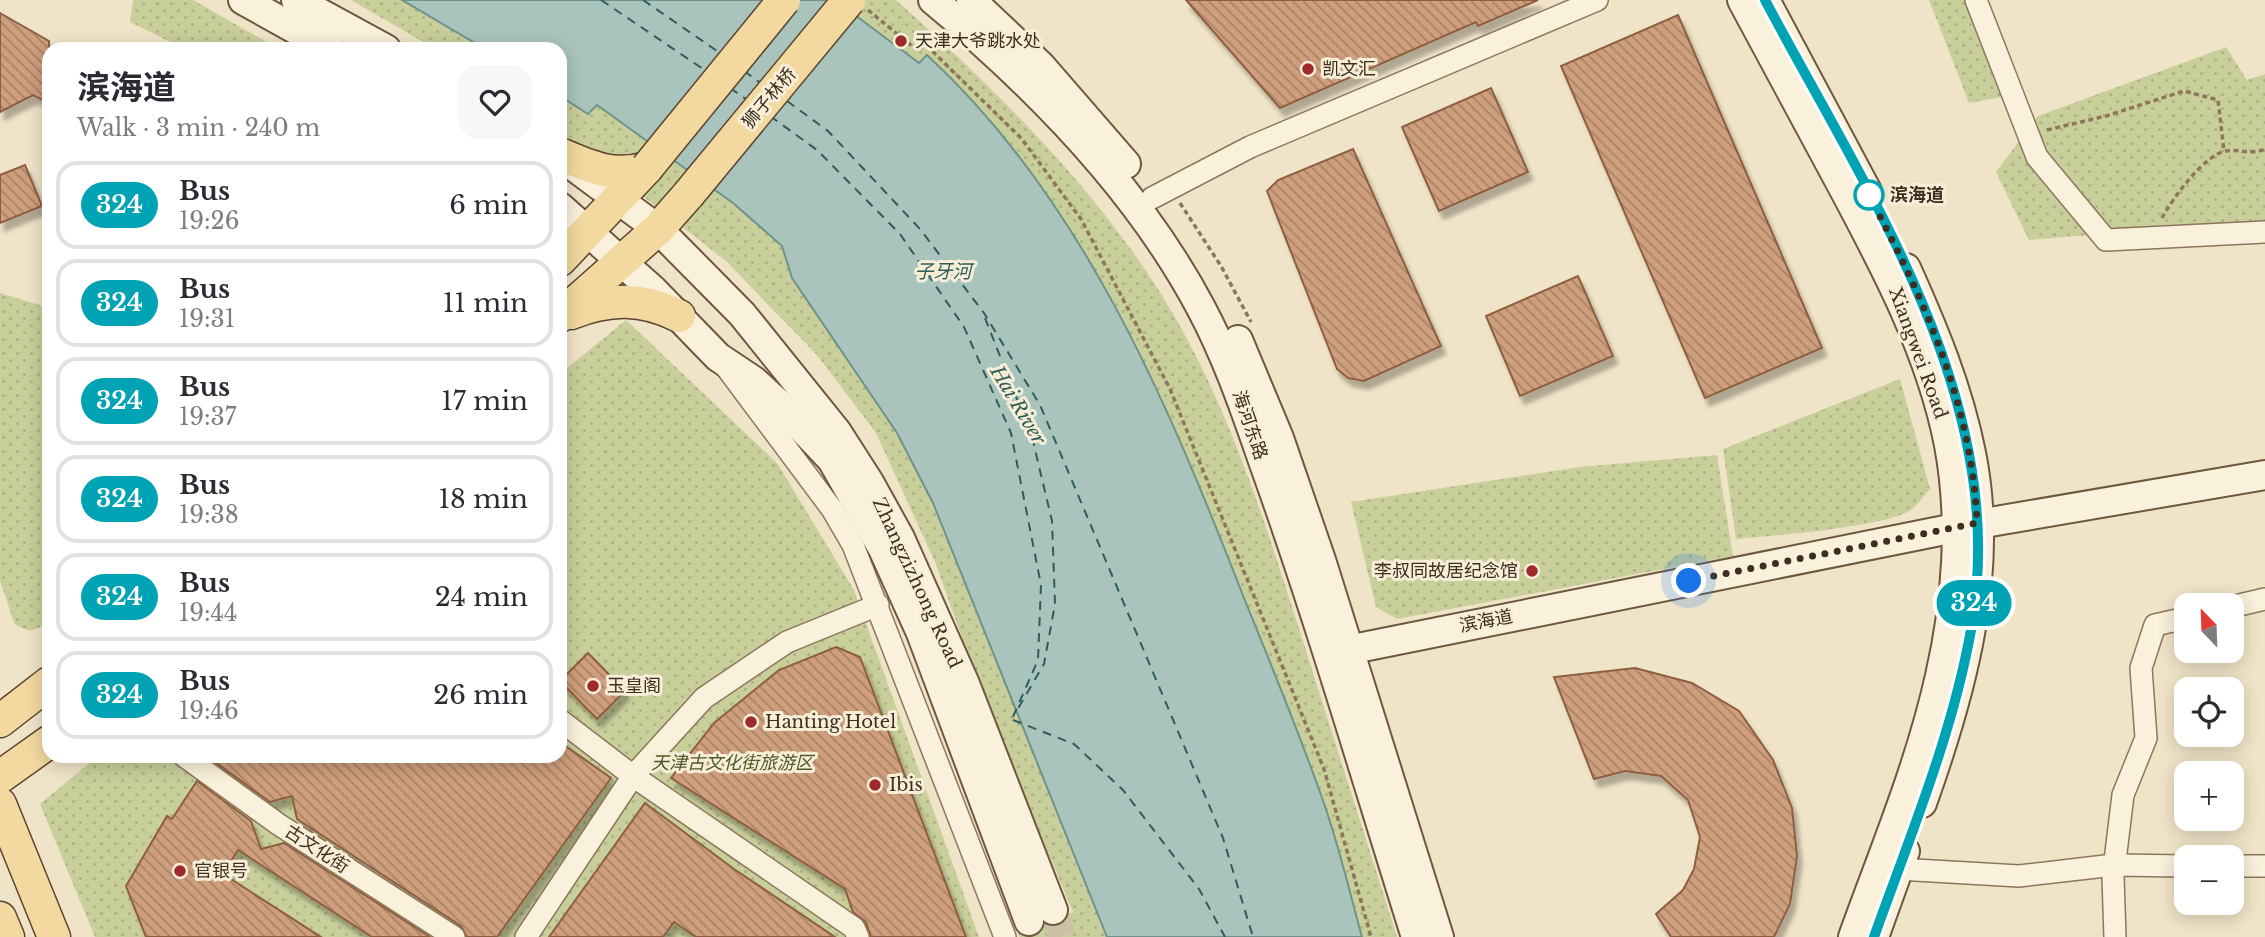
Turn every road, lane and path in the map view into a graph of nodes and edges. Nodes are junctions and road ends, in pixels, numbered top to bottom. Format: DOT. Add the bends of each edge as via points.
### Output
graph roads {
  1 [pos="243,0"];
  2 [pos="296,0"];
  3 [pos="784,0"];
  4 [pos="933,0"];
  5 [pos="1597,0"];
  6 [pos="1742,0"];
  7 [pos="1765,0"];
  8 [pos="1976,0"];
  9 [pos="857,4"];
  10 [pos="979,5"];
  11 [pos="318,42"];
  12 [pos="373,42"];
  13 [pos="2028,134"];
  14 [pos="2265,149"];
  15 [pos="2224,151"];
  16 [pos="567,158"];
  17 [pos="567,160"];
  18 [pos="647,168"];
  19 [pos="620,198"];
  20 [pos="1152,198"];
  21 [pos="567,206"];
  22 [pos="567,212"];
  23 [pos="653,225"];
  24 [pos="594,227"];
  25 [pos="2265,232"];
  26 [pos="2151,238"];
  27 [pos="567,253"];
  28 [pos="622,263"];
  29 [pos="567,311"];
  30 [pos="567,314"];
  31 [pos="678,316"];
  32 [pos="718,357"];
  33 [pos="2265,475"];
  34 [pos="1966,526"];
  35 [pos="2265,599"];
  36 [pos="2244,604"];
  37 [pos="878,605"];
  38 [pos="2174,621"];
  39 [pos="1338,652"];
  40 [pos="42,689"];
  41 [pos="0,720"];
  42 [pos="567,725"];
  43 [pos="42,747"];
  44 [pos="194,763"];
  45 [pos="633,776"];
  46 [pos="0,777"];
  47 [pos="0,804"];
  48 [pos="2115,865"];
  49 [pos="1889,866"];
  50 [pos="2174,866"];
  51 [pos="2244,866"];
  52 [pos="2265,866"];
  53 [pos="0,918"];
  54 [pos="8,937"];
  55 [pos="54,937"];
  56 [pos="454,937"];
  57 [pos="526,937"];
  58 [pos="858,937"];
  59 [pos="1005,937"];
  60 [pos="1371,937"];
  61 [pos="1416,937"];
  62 [pos="1439,937"];
  63 [pos="1853,937"];
  64 [pos="1874,937"];
  65 [pos="2115,937"];
  1 -- 11 [label="street"];
  2 -- 12 [label="street"];
  3 -- 18 [label="main road, bridge"];
  4 -- 39 [label="street, 海河东路" via="1003,63 1101,163 1177,266 1229,366 1301,569"];
  5 -- 20 [label="street" via="1250,146"];
  6 -- 34 [label="street, Xiangwei Road" via="1879,255 1911,328 1943,419"];
  7 -- 34 [label="street, Xiangwei Road" via="1897,248 1930,322 1972,456"];
  8 -- 13 [label="street"];
  9 -- 23 [label="main road, 狮子林桥, bridge" via="688,195"];
  9 -- 60 [label="path" via="918,51 925,44 1021,138 1081,219 1180,413 1324,769"];
  10 -- 20 [label="street, 海河东路" via="1041,66"];
  13 -- 15 [label="path" via="2184,91 2218,100"];
  13 -- 26 [label="street" via="2037,158 2106,240"];
  14 -- 15 [label="path"];
  15 -- 26 [label="path" via="2201,167 2171,201"];
  16 -- 18 [label="main road" via="610,173"];
  17 -- 19 [label="street, Zhangzizhong Road"];
  18 -- 19 [label="main road"];
  19 -- 23 [label="street, Zhangzizhong Road"];
  19 -- 24 [label="main road"];
  20 -- 39 [label="street, 海河东路" via="1192,256 1246,358 1279,438"];
  21 -- 24 [label="street"];
  22 -- 24 [label="street, Zhangzizhong Road"];
  23 -- 24 [label="street"];
  23 -- 28 [label="main road, 狮子林桥"];
  23 -- 32 [label="street, Zhangzizhong Road" via="765,341 837,432 869,482 900,538 965,684 1041,916 921,633 852,492 832,460 779,404"];
  24 -- 27 [label="main road"];
  24 -- 28 [label="street, Zhangzizhong Road"];
  25 -- 26 [label="street"];
  28 -- 29 [label="main road, 狮子林桥"];
  28 -- 31 [label="street, Zhangzizhong Road"];
  30 -- 31 [label="main road" via="627,300"];
  31 -- 32 [label="street, Zhangzizhong Road"];
  32 -- 37 [label="street" via="832,509"];
  33 -- 34 [label="street, 滨海道"];
  34 -- 39 [label="street, 滨海道"];
  34 -- 49 [label="street, Xiangwei Road" via="1956,554 1940,676"];
  35 -- 36 [label="street"];
  37 -- 45 [label="street" via="787,642 704,698"];
  37 -- 59 [label="street"];
  38 -- 48 [label="street" via="2155,625 2141,668 2146,738 2123,795"];
  39 -- 61 [label="street, 海河东路"];
  39 -- 62 [label="street, 海河东路"];
  40 -- 41 [label="main road"];
  42 -- 45 [label="street"];
  43 -- 46 [label="main road"];
  44 -- 56 [label="street, 古文化街" via="278,824"];
  45 -- 57 [label="street"];
  45 -- 58 [label="street" via="854,928"];
  47 -- 55 [label="main road"];
  48 -- 49 [label="street" via="2019,876"];
  48 -- 50 [label="street"];
  48 -- 65 [label="street"];
  49 -- 63 [label="street, Xiangwei Road"];
  49 -- 64 [label="street, Xiangwei Road"];
  51 -- 52 [label="street"];
  53 -- 54 [label="main road"];
}
